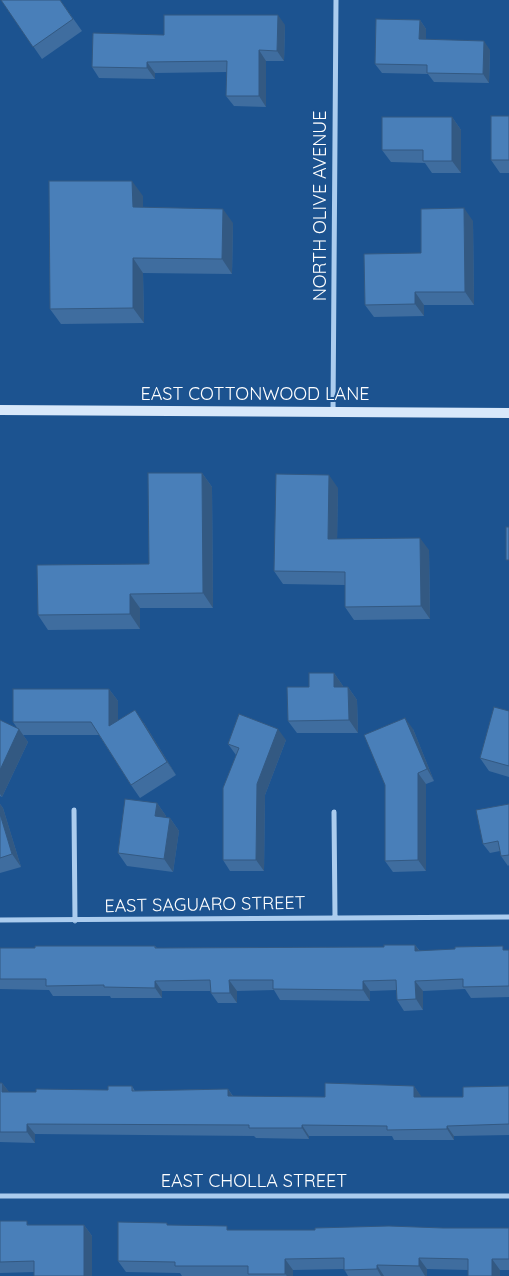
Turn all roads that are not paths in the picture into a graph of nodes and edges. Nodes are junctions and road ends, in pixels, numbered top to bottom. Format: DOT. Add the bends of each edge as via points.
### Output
graph roads {
  1 [pos="336,0"];
  2 [pos="0,410"];
  3 [pos="333,412"];
  4 [pos="509,413"];
  5 [pos="74,810"];
  6 [pos="334,812"];
  7 [pos="335,917"];
  8 [pos="509,917"];
  9 [pos="0,920"];
  10 [pos="75,921"];
  11 [pos="0,1196"];
  12 [pos="509,1196"];
  1 -- 3 [label="street, NORTH OLIVE AVENUE"];
  2 -- 3 [label="main road, EAST COTTONWOOD LANE"];
  3 -- 4 [label="main road, EAST COTTONWOOD LANE"];
  5 -- 10 [label="street"];
  6 -- 7 [label="street"];
  7 -- 8 [label="street, EAST SAGUARO STREET"];
  7 -- 10 [label="street, EAST SAGUARO STREET"];
  9 -- 10 [label="street, EAST SAGUARO STREET"];
  11 -- 12 [label="street, EAST CHOLLA STREET"];
}
